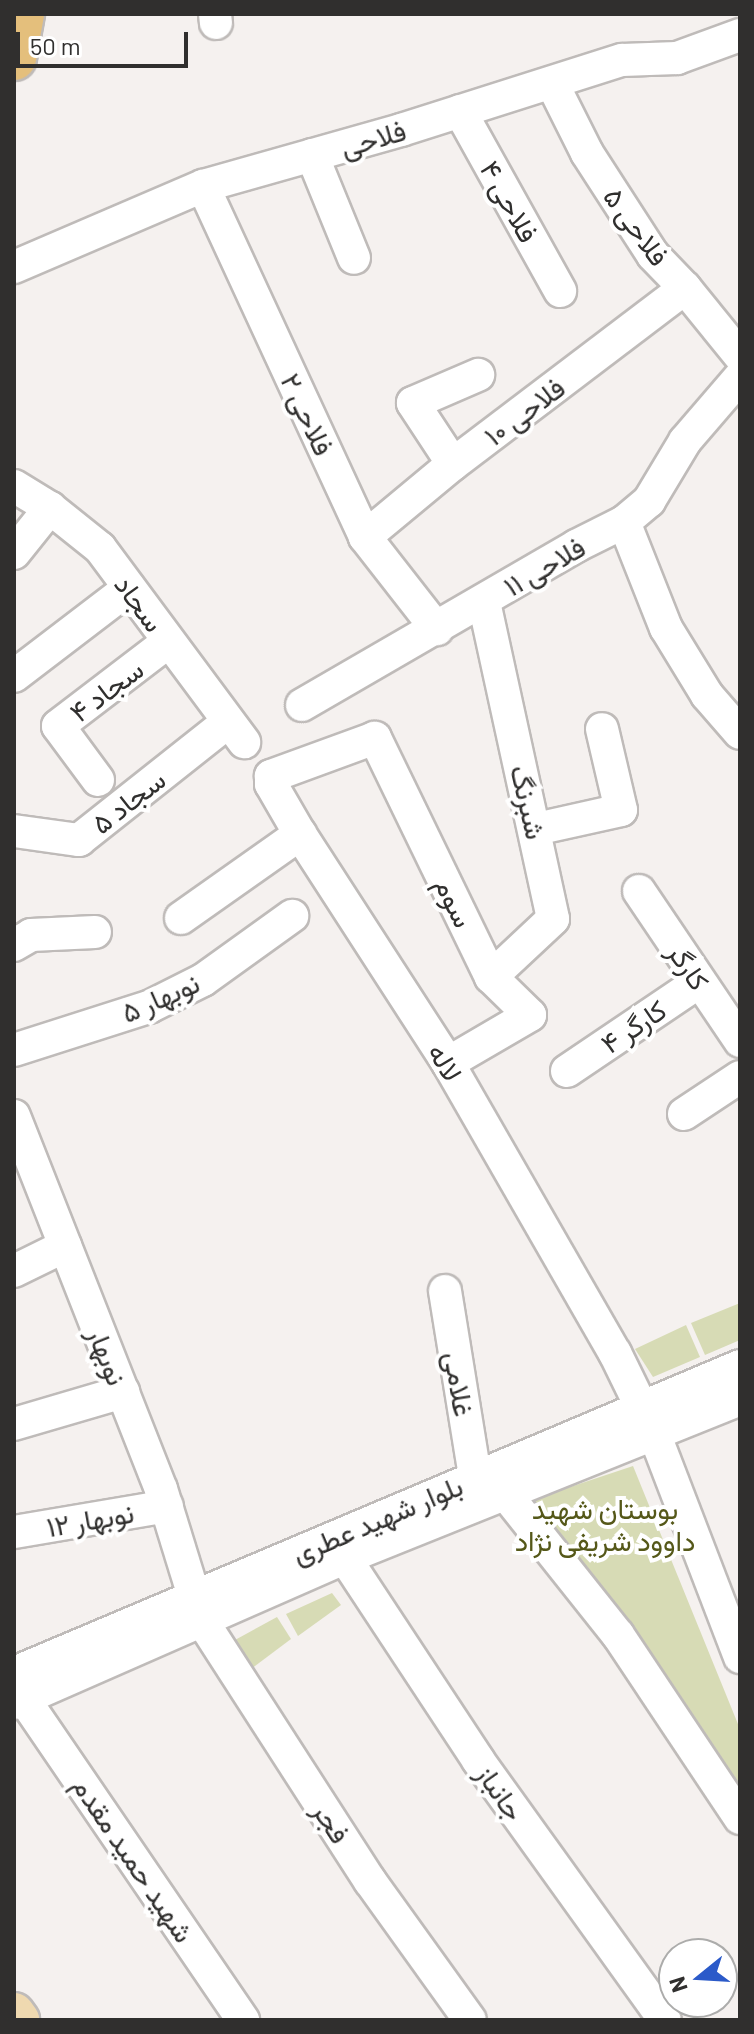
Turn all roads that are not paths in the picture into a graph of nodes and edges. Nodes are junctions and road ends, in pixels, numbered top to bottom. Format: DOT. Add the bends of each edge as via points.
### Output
graph roads {
  1 [pos="22,14"];
  2 [pos="740,35"];
  3 [pos="14,58"];
  4 [pos="552,83"];
  5 [pos="460,111"];
  6 [pos="312,155"];
  7 [pos="203,186"];
  8 [pos="354,258"];
  9 [pos="14,267"];
  10 [pos="685,288"];
  11 [pos="560,291"];
  12 [pos="740,356"];
  13 [pos="478,375"];
  14 [pos="740,377"];
  15 [pos="453,464"];
  16 [pos="14,486"];
  17 [pos="50,508"];
  18 [pos="624,522"];
  19 [pos="365,537"];
  20 [pos="14,553"];
  21 [pos="129,588"];
  22 [pos="484,602"];
  23 [pos="437,629"];
  24 [pos="168,642"];
  25 [pos="14,676"];
  26 [pos="302,705"];
  27 [pos="602,729"];
  28 [pos="236,732"];
  29 [pos="740,733"];
  30 [pos="328,753"];
  31 [pos="98,780"];
  32 [pos="536,829"];
  33 [pos="14,831"];
  34 [pos="300,834"];
  35 [pos="639,891"];
  36 [pos="292,916"];
  37 [pos="181,918"];
  38 [pos="95,932"];
  39 [pos="14,945"];
  40 [pos="491,977"];
  41 [pos="699,982"];
  42 [pos="740,1041"];
  43 [pos="14,1050"];
  44 [pos="448,1063"];
  45 [pos="567,1071"];
  46 [pos="740,1077"];
  47 [pos="684,1114"];
  48 [pos="14,1116"];
  49 [pos="20,1148"];
  50 [pos="65,1246"];
  51 [pos="14,1271"];
  52 [pos="445,1291"];
  53 [pos="740,1366"];
  54 [pos="123,1392"];
  55 [pos="740,1399"];
  56 [pos="648,1420"];
  57 [pos="14,1424"];
  58 [pos="475,1477"];
  59 [pos="505,1493"];
  60 [pos="167,1506"];
  61 [pos="14,1532"];
  62 [pos="345,1558"];
  63 [pos="197,1609"];
  64 [pos="740,1657"];
  65 [pos="17,1691"];
  66 [pos="740,1818"];
  67 [pos="14,2013"];
  68 [pos="19,2020"];
  69 [pos="243,2020"];
  70 [pos="470,2020"];
  71 [pos="665,2020"];
  1 -- 3 [label="highway"];
  2 -- 4 [label="street, فلاحی" via="677,58 622,60"];
  4 -- 5 [label="street, فلاحی"];
  4 -- 10 [label="street, فلاحی ۵" via="603,179 653,255"];
  5 -- 6 [label="street, فلاحی"];
  5 -- 11 [label="street, فلاحی ۴"];
  6 -- 7 [label="street, فلاحی"];
  6 -- 8 [label="street"];
  7 -- 9 [label="street, فلاحی"];
  7 -- 19 [label="street, فلاحی ۲"];
  10 -- 12 [label="street, فلاحی ۵"];
  10 -- 15 [label="street, فلاحی ۱۰"];
  13 -- 15 [label="street" via="413,403"];
  14 -- 18 [label="street, فلاحی ۱۱" via="685,441 649,501"];
  15 -- 19 [label="street, فلاحی ۱۰"];
  16 -- 17 [label="street, سجاد"];
  17 -- 20 [label="street"];
  17 -- 21 [label="street, سجاد" via="100,548"];
  18 -- 22 [label="street, فلاحی ۱۱"];
  18 -- 29 [label="street" via="666,628 707,695"];
  19 -- 23 [label="street, فلاحی ۲"];
  21 -- 24 [label="street, سجاد"];
  21 -- 25 [label="street"];
  22 -- 23 [label="street, فلاحی ۱۱"];
  22 -- 32 [label="street, شبرنگ"];
  23 -- 26 [label="street, فلاحی ۱۱"];
  24 -- 28 [label="street, سجاد"];
  24 -- 31 [label="street, سجاد ۴" via="58,726"];
  27 -- 32 [label="street" via="621,810"];
  28 -- 33 [label="street, سجاد ۵" via="79,840"];
  30 -- 34 [label="street, لاله" via="269,780"];
  30 -- 40 [label="street, سوم" via="375,738"];
  32 -- 40 [label="street, شبرنگ" via="553,919"];
  34 -- 37 [label="street"];
  34 -- 44 [label="street, لاله"];
  35 -- 41 [label="street, کارگر"];
  36 -- 43 [label="street, نوبهار ۵" via="203,980 149,1007"];
  38 -- 39 [label="street" via="31,935"];
  40 -- 44 [label="street, سوم" via="530,1015"];
  41 -- 42 [label="street, کارگر"];
  41 -- 45 [label="street, کارگر ۴"];
  44 -- 56 [label="street, لاله"];
  46 -- 47 [label="street"];
  48 -- 49 [label="street, نوبهار"];
  49 -- 50 [label="street, نوبهار"];
  50 -- 51 [label="street"];
  50 -- 54 [label="street, نوبهار"];
  52 -- 58 [label="street, غلامی"];
  53 -- 56 [label="street, بلوار شهید عطری"];
  54 -- 57 [label="street"];
  54 -- 60 [label="street, نوبهار"];
  55 -- 56 [label="street, بلوار شهید عطری"];
  56 -- 58 [label="street, بلوار شهید عطری"];
  56 -- 59 [label="street, بلوار شهید عطری"];
  56 -- 64 [label="street, لاله"];
  58 -- 63 [label="street, بلوار شهید عطری"];
  59 -- 62 [label="street, بلوار شهید عطری"];
  59 -- 66 [label="street" via="618,1635"];
  60 -- 61 [label="street, نوبهار ۱۲"];
  60 -- 63 [label="street, نوبهار"];
  62 -- 63 [label="street, بلوار شهید عطری"];
  62 -- 71 [label="street, جانباز" via="478,1760"];
  63 -- 65 [label="street, بلوار شهید عطری"];
  63 -- 70 [label="street, فجر" via="370,1881"];
  65 -- 69 [label="street, شهید حمید مقدم"];
  67 -- 68 [label="main road"];
}
